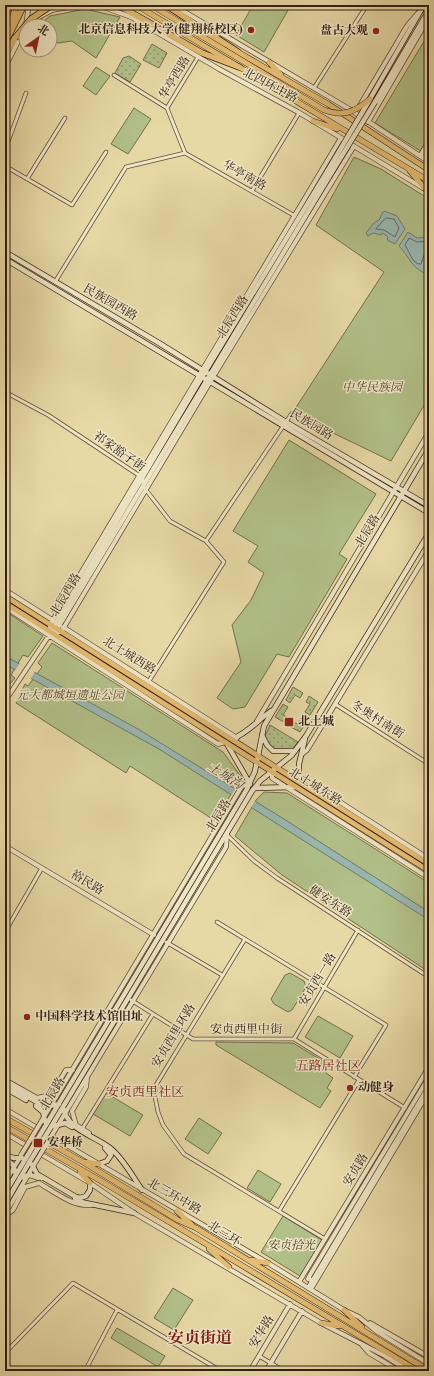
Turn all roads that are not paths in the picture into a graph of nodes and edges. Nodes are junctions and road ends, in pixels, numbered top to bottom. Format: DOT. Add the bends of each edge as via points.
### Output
graph roads {
  1 [pos="9,5"];
  2 [pos="17,5"];
  3 [pos="24,5"];
  4 [pos="29,5"];
  5 [pos="52,5"];
  6 [pos="80,5"];
  7 [pos="86,5"];
  8 [pos="114,5"];
  9 [pos="118,5"];
  10 [pos="136,5"];
  11 [pos="151,5"];
  12 [pos="166,5"];
  13 [pos="173,5"];
  14 [pos="367,5"];
  15 [pos="99,6"];
  16 [pos="423,7"];
  17 [pos="429,10"];
  18 [pos="132,12"];
  19 [pos="5,15"];
  20 [pos="429,17"];
  21 [pos="27,18"];
  22 [pos="38,18"];
  23 [pos="193,30"];
  24 [pos="5,38"];
  25 [pos="18,39"];
  26 [pos="5,43"];
  27 [pos="238,52"];
  28 [pos="5,55"];
  29 [pos="198,57"];
  30 [pos="269,62"];
  31 [pos="5,67"];
  32 [pos="240,67"];
  33 [pos="114,75"];
  34 [pos="285,79"];
  35 [pos="314,88"];
  36 [pos="26,93"];
  37 [pos="372,100"];
  38 [pos="167,108"];
  39 [pos="299,113"];
  40 [pos="355,113"];
  41 [pos="65,118"];
  42 [pos="313,121"];
  43 [pos="368,122"];
  44 [pos="345,131"];
  45 [pos="341,138"];
  46 [pos="429,141"];
  47 [pos="354,146"];
  48 [pos="429,148"];
  49 [pos="5,150"];
  50 [pos="106,152"];
  51 [pos="185,152"];
  52 [pos="332,152"];
  53 [pos="422,157"];
  54 [pos="345,160"];
  55 [pos="414,161"];
  56 [pos="429,162"];
  57 [pos="5,166"];
  58 [pos="429,166"];
  59 [pos="407,168"];
  60 [pos="429,170"];
  61 [pos="330,171"];
  62 [pos="27,179"];
  63 [pos="429,181"];
  64 [pos="252,191"];
  65 [pos="428,191"];
  66 [pos="295,216"];
  67 [pos="282,245"];
  68 [pos="290,249"];
  69 [pos="275,250"];
  70 [pos="5,252"];
  71 [pos="283,255"];
  72 [pos="5,259"];
  73 [pos="263,272"];
  74 [pos="272,274"];
  75 [pos="55,282"];
  76 [pos="270,284"];
  77 [pos="232,328"];
  78 [pos="224,336"];
  79 [pos="207,373"];
  80 [pos="204,378"];
  81 [pos="5,392"];
  82 [pos="292,413"];
  83 [pos="284,424"];
  84 [pos="429,432"];
  85 [pos="429,449"];
  86 [pos="141,477"];
  87 [pos="397,487"];
  88 [pos="144,488"];
  89 [pos="404,491"];
  90 [pos="394,492"];
  91 [pos="401,496"];
  92 [pos="429,506"];
  93 [pos="429,513"];
  94 [pos="429,533"];
  95 [pos="206,541"];
  96 [pos="429,550"];
  97 [pos="5,590"];
  98 [pos="5,596"];
  99 [pos="5,603"];
  100 [pos="5,608"];
  101 [pos="56,628"];
  102 [pos="149,681"];
  103 [pos="5,702"];
  104 [pos="335,704"];
  105 [pos="273,710"];
  106 [pos="5,712"];
  107 [pos="257,721"];
  108 [pos="262,734"];
  109 [pos="306,737"];
  110 [pos="235,740"];
  111 [pos="226,743"];
  112 [pos="294,752"];
  113 [pos="302,754"];
  114 [pos="258,755"];
  115 [pos="257,762"];
  116 [pos="429,764"];
  117 [pos="277,767"];
  118 [pos="272,771"];
  119 [pos="299,781"];
  120 [pos="286,787"];
  121 [pos="296,787"];
  122 [pos="251,788"];
  123 [pos="236,802"];
  124 [pos="376,831"];
  125 [pos="227,835"];
  126 [pos="5,846"];
  127 [pos="429,859"];
  128 [pos="429,864"];
  129 [pos="42,868"];
  130 [pos="429,871"];
  131 [pos="429,878"];
  132 [pos="217,922"];
  133 [pos="358,930"];
  134 [pos="5,932"];
  135 [pos="152,934"];
  136 [pos="245,939"];
  137 [pos="163,940"];
  138 [pos="222,975"];
  139 [pos="429,977"];
  140 [pos="324,988"];
  141 [pos="128,998"];
  142 [pos="133,1001"];
  143 [pos="153,1014"];
  144 [pos="185,1034"];
  145 [pos="294,1039"];
  146 [pos="429,1067"];
  147 [pos="73,1070"];
  148 [pos="354,1077"];
  149 [pos="429,1077"];
  150 [pos="87,1078"];
  151 [pos="5,1080"];
  152 [pos="359,1080"];
  153 [pos="5,1083"];
  154 [pos="429,1086"];
  155 [pos="5,1088"];
  156 [pos="429,1092"];
  157 [pos="416,1102"];
  158 [pos="61,1105"];
  159 [pos="51,1106"];
  160 [pos="405,1108"];
  161 [pos="5,1109"];
  162 [pos="64,1115"];
  163 [pos="5,1118"];
  164 [pos="43,1120"];
  165 [pos="58,1125"];
  166 [pos="5,1126"];
  167 [pos="50,1127"];
  168 [pos="82,1129"];
  169 [pos="5,1133"];
  170 [pos="385,1141"];
  171 [pos="387,1148"];
  172 [pos="5,1156"];
  173 [pos="20,1156"];
  174 [pos="120,1159"];
  175 [pos="31,1162"];
  176 [pos="83,1162"];
  177 [pos="99,1164"];
  178 [pos="13,1168"];
  179 [pos="78,1170"];
  180 [pos="5,1171"];
  181 [pos="18,1176"];
  182 [pos="27,1176"];
  183 [pos="5,1178"];
  184 [pos="5,1182"];
  185 [pos="90,1183"];
  186 [pos="142,1190"];
  187 [pos="5,1193"];
  188 [pos="5,1204"];
  189 [pos="95,1205"];
  190 [pos="177,1211"];
  191 [pos="280,1211"];
  192 [pos="134,1213"];
  193 [pos="5,1215"];
  194 [pos="347,1215"];
  195 [pos="353,1216"];
  196 [pos="337,1219"];
  197 [pos="196,1228"];
  198 [pos="325,1239"];
  199 [pos="204,1244"];
  200 [pos="247,1260"];
  201 [pos="312,1260"];
  202 [pos="268,1263"];
  203 [pos="229,1267"];
  204 [pos="311,1274"];
  205 [pos="313,1280"];
  206 [pos="299,1282"];
  207 [pos="309,1288"];
  208 [pos="290,1304"];
  209 [pos="117,1310"];
  210 [pos="344,1310"];
  211 [pos="302,1311"];
  212 [pos="360,1317"];
  213 [pos="321,1322"];
  214 [pos="348,1329"];
  215 [pos="363,1330"];
  216 [pos="359,1342"];
  217 [pos="391,1344"];
  218 [pos="5,1353"];
  219 [pos="386,1354"];
  220 [pos="259,1356"];
  221 [pos="429,1357"];
  222 [pos="270,1363"];
  223 [pos="429,1364"];
  224 [pos="5,1369"];
  225 [pos="8,1371"];
  226 [pos="85,1371"];
  227 [pos="221,1371"];
  228 [pos="250,1371"];
  229 [pos="266,1371"];
  230 [pos="284,1371"];
  231 [pos="399,1371"];
  232 [pos="409,1371"];
  233 [pos="418,1371"];
  234 [pos="429,1371"];
  1 -- 19 [label="highway"];
  2 -- 24 [label="highway"];
  3 -- 26 [label="highway"];
  4 -- 21 [label="street"];
  5 -- 28 [label="highway, bridge" via="31,18"];
  6 -- 22 [label="street" via="52,10"];
  7 -- 15 [label="street, 北四环中路"];
  8 -- 18 [label="highway"];
  9 -- 18 [label="highway"];
  10 -- 32 [label="main road, 北四环中路"];
  11 -- 23 [label="main road, 北四环中路"];
  12 -- 27 [label="highway"];
  13 -- 30 [label="street, 北四环中路"];
  14 -- 35 [label="street"];
  15 -- 29 [label="street, 北四环中路" via="131,17"];
  16 -- 37 [label="main road, 北辰西路"];
  16 -- 40 [label="street, 北辰西路" via="406,26"];
  17 -- 37 [label="main road, 北辰西路"];
  18 -- 32 [label="highway" via="202,53"];
  20 -- 43 [label="street"];
  23 -- 27 [label="main road, 北四环中路"];
  23 -- 37 [label="main road, bridge" via="324,110 341,115"];
  25 -- 31 [label="street"];
  27 -- 34 [label="main road, 北四环中路"];
  29 -- 38 [label="street, 华亭西路"];
  29 -- 39 [label="street, 北四环中路"];
  30 -- 34 [label="main road"];
  30 -- 35 [label="street, 北四环中路"];
  32 -- 44 [label="main road, 北四环中路"];
  33 -- 38 [label="street"];
  34 -- 55 [label="main road, 北四环中路"];
  35 -- 40 [label="street, 北四环中路"];
  36 -- 49 [label="street"];
  37 -- 61 [label="main road, 北辰西路, bridge"];
  38 -- 51 [label="street, 华亭西路"];
  39 -- 42 [label="street, 北四环中路"];
  39 -- 64 [label="street"];
  40 -- 43 [label="street, 北四环中路"];
  41 -- 62 [label="street"];
  42 -- 44 [label="main road"];
  42 -- 45 [label="street, 北四环中路"];
  43 -- 53 [label="street, 北四环中路"];
  44 -- 59 [label="main road, 北四环中路"];
  45 -- 47 [label="street, 北四环中路"];
  45 -- 52 [label="street, 北辰西路"];
  46 -- 53 [label="street"];
  47 -- 54 [label="street, 北辰西路"];
  47 -- 65 [label="street, 北四环中路"];
  48 -- 53 [label="street"];
  50 -- 62 [label="street" via="72,205"];
  51 -- 64 [label="street, 华亭南路"];
  51 -- 75 [label="street" via="126,167"];
  52 -- 54 [label="street"];
  52 -- 66 [label="street, 北辰西路"];
  53 -- 56 [label="street, 北四环中路"];
  54 -- 68 [label="street, 北辰西路"];
  55 -- 58 [label="main road"];
  55 -- 60 [label="main road, 北四环中路"];
  57 -- 62 [label="street"];
  59 -- 63 [label="main road, 北四环中路"];
  59 -- 65 [label="main road"];
  61 -- 67 [label="main road, 北辰西路"];
  61 -- 71 [label="main road, 北辰西路"];
  64 -- 66 [label="street, 华亭南路"];
  66 -- 69 [label="street, 北辰西路"];
  67 -- 69 [label="main road"];
  67 -- 73 [label="main road, 北辰西路"];
  68 -- 71 [label="main road"];
  68 -- 76 [label="street, 北辰西路"];
  69 -- 73 [label="street, 北辰西路"];
  70 -- 75 [label="main road, 民族园西路"];
  71 -- 74 [label="main road, 北辰西路"];
  72 -- 80 [label="main road, 民族园西路"];
  73 -- 77 [label="main road, 北辰西路"];
  73 -- 78 [label="street, 北辰西路"];
  74 -- 76 [label="main road"];
  74 -- 79 [label="main road, 北辰西路"];
  75 -- 79 [label="main road, 民族园西路"];
  76 -- 79 [label="street, 北辰西路"];
  77 -- 78 [label="main road"];
  77 -- 79 [label="main road, 北辰西路"];
  78 -- 79 [label="street, 北辰西路"];
  79 -- 80 [label="main road, 北辰西路"];
  79 -- 80 [label="street, 北辰西路"];
  79 -- 83 [label="main road, 民族园路"];
  80 -- 83 [label="main road, 民族园路"];
  80 -- 86 [label="main road, 北辰西路"];
  80 -- 88 [label="main road, 北辰西路"];
  81 -- 86 [label="street, 祁家豁子街" via="48,415"];
  82 -- 83 [label="street"];
  83 -- 87 [label="main road, 民族园路"];
  83 -- 90 [label="main road, 民族园路"];
  83 -- 95 [label="street"];
  84 -- 87 [label="street, 北辰路"];
  85 -- 89 [label="main road, 北辰路"];
  86 -- 88 [label="street, 祁家豁子街"];
  86 -- 101 [label="main road, 北辰西路" via="78,582"];
  87 -- 89 [label="main road, 民族园路"];
  87 -- 90 [label="street, 北辰路"];
  88 -- 95 [label="street, 祁家豁子街" via="170,521"];
  88 -- 101 [label="main road, 北辰西路"];
  89 -- 91 [label="main road, 北辰路"];
  89 -- 92 [label="main road, 民族园路"];
  90 -- 91 [label="main road, 民族园路"];
  90 -- 107 [label="street, 北辰路"];
  91 -- 93 [label="main road, 民族园路"];
  91 -- 105 [label="main road, 北辰路"];
  94 -- 109 [label="main road, 北辰路"];
  95 -- 102 [label="street" via="224,562"];
  96 -- 104 [label="street"];
  97 -- 101 [label="street, 北土城西路"];
  98 -- 101 [label="main road, 北土城西路"];
  99 -- 101 [label="main road, 北土城西路"];
  100 -- 101 [label="street, 北土城西路"];
  101 -- 102 [label="street, 北土城西路"];
  101 -- 103 [label="street, 北辰西路"];
  101 -- 110 [label="main road, 北土城西路"];
  101 -- 111 [label="main road, 北土城西路"];
  102 -- 110 [label="street, 北土城西路"];
  103 -- 106 [label="street"];
  104 -- 113 [label="street"];
  104 -- 116 [label="street, 冬奥村南街"];
  105 -- 107 [label="main road"];
  105 -- 108 [label="main road, 北辰路"];
  107 -- 110 [label="main road"];
  108 -- 112 [label="main road" via="273,751"];
  108 -- 114 [label="main road, 北辰路"];
  109 -- 112 [label="main road, 北辰路"];
  109 -- 113 [label="main road"];
  110 -- 114 [label="main road, 北土城西路"];
  111 -- 115 [label="main road, 北土城西路"];
  111 -- 122 [label="main road"];
  112 -- 117 [label="main road, 北辰路"];
  113 -- 119 [label="main road"];
  114 -- 115 [label="main road, 北辰路"];
  114 -- 117 [label="main road, 北土城东路"];
  115 -- 118 [label="main road, 北土城西路"];
  115 -- 122 [label="main road, 北辰路"];
  117 -- 118 [label="main road, 北辰路"];
  117 -- 119 [label="main road, 北土城东路"];
  118 -- 120 [label="street, 北土城东路" via="272,778"];
  118 -- 121 [label="main road, 北土城东路"];
  118 -- 122 [label="main road, 北辰路"];
  119 -- 124 [label="main road, 北土城东路"];
  120 -- 121 [label="main road"];
  120 -- 122 [label="main road"];
  120 -- 131 [label="street, 北土城东路"];
  121 -- 124 [label="main road, 北土城东路"];
  122 -- 123 [label="main road, 北辰路"];
  122 -- 123 [label="street" via="242,786"];
  122 -- 125 [label="main road, 北辰路"];
  123 -- 135 [label="street, 北辰路"];
  123 -- 137 [label="main road, 北辰路"];
  124 -- 127 [label="street, 北土城东路"];
  124 -- 128 [label="main road, 北土城东路"];
  124 -- 130 [label="main road, 北土城东路"];
  125 -- 133 [label="street, 健安东路" via="277,878"];
  125 -- 137 [label="main road, 北辰路"];
  126 -- 129 [label="street, 裕民路"];
  129 -- 134 [label="street"];
  129 -- 135 [label="street, 裕民路"];
  132 -- 136 [label="street"];
  133 -- 139 [label="street, 健安东路"];
  133 -- 140 [label="street, 安贞西一路"];
  135 -- 137 [label="street, 裕民路"];
  135 -- 147 [label="street, 北辰路"];
  136 -- 138 [label="street, 安贞西里环路"];
  136 -- 140 [label="street"];
  137 -- 138 [label="street"];
  137 -- 141 [label="main road, 北辰路"];
  137 -- 142 [label="street, 北辰路"];
  137 -- 158 [label="main road, 北辰路"];
  138 -- 144 [label="street, 安贞西里环路"];
  140 -- 145 [label="street, 安贞西一路"];
  140 -- 148 [label="street" via="386,1025"];
  141 -- 142 [label="street, 安贞西里中街"];
  141 -- 158 [label="main road, 北辰路"];
  142 -- 143 [label="street, 安贞西里中街"];
  142 -- 150 [label="street, 北辰路"];
  143 -- 144 [label="street, 安贞西里中街"];
  143 -- 168 [label="street"];
  144 -- 145 [label="street, 安贞西里中街" via="193,1039"];
  144 -- 191 [label="street, 安贞西里环路" via="156,1085 155,1097 163,1124 184,1154"];
  145 -- 148 [label="street, 安贞西里中街"];
  146 -- 157 [label="street, 安贞路"];
  147 -- 151 [label="street" via="66,1070 51,1094 37,1098"];
  147 -- 159 [label="street, 北辰路"];
  148 -- 152 [label="street, 安贞西里中街"];
  149 -- 157 [label="street, 安贞路"];
  150 -- 162 [label="street, 北辰路"];
  150 -- 168 [label="street" via="86,1087 72,1110 76,1125"];
  152 -- 160 [label="street, 安贞西里中街"];
  152 -- 191 [label="street"];
  153 -- 159 [label="main road" via="40,1105"];
  154 -- 157 [label="street, 安贞路"];
  155 -- 164 [label="main road" via="38,1107 43,1112"];
  156 -- 157 [label="street, 安贞路"];
  157 -- 160 [label="street, 安贞路"];
  157 -- 171 [label="street, 安贞路"];
  157 -- 195 [label="street, 安贞路" via="399,1138"];
  158 -- 159 [label="main road"];
  158 -- 162 [label="main road"];
  158 -- 167 [label="main road, 北辰路"];
  159 -- 164 [label="street, 北辰路"];
  160 -- 170 [label="street, 安贞路"];
  161 -- 177 [label="street, 北三环中路"];
  162 -- 165 [label="street, 北辰路"];
  162 -- 174 [label="main road" via="70,1124 111,1148"];
  163 -- 176 [label="main road, 北三环"];
  164 -- 167 [label="main road"];
  164 -- 173 [label="street, bridge"];
  165 -- 167 [label="main road"];
  165 -- 177 [label="main road" via="71,1126 108,1150 111,1155 109,1159"];
  166 -- 179 [label="main road, 北三环"];
  167 -- 175 [label="main road, bridge"];
  167 -- 175 [label="street, bridge"];
  168 -- 174 [label="street" via="117,1151"];
  169 -- 185 [label="street"];
  170 -- 171 [label="street"];
  170 -- 196 [label="street, 安贞路"];
  171 -- 194 [label="street, 安贞路"];
  172 -- 173 [label="main road"];
  172 -- 178 [label="main road"];
  173 -- 175 [label="main road"];
  173 -- 178 [label="street"];
  174 -- 186 [label="main road"];
  175 -- 181 [label="main road"];
  175 -- 182 [label="street"];
  175 -- 185 [label="main road" via="41,1177 76,1197 86,1196 90,1190"];
  176 -- 177 [label="main road"];
  176 -- 197 [label="main road, 北三环" via="178,1220"];
  177 -- 186 [label="street, 北三环中路"];
  178 -- 181 [label="main road"];
  178 -- 184 [label="street"];
  179 -- 185 [label="main road"];
  179 -- 199 [label="main road, 北三环" via="101,1181"];
  180 -- 183 [label="street"];
  181 -- 182 [label="main road"];
  181 -- 187 [label="main road"];
  181 -- 188 [label="main road"];
  182 -- 189 [label="main road" via="35,1176 81,1202"];
  182 -- 193 [label="street"];
  185 -- 192 [label="street"];
  186 -- 190 [label="street, 北三环中路"];
  189 -- 192 [label="main road"];
  189 -- 193 [label="street" via="78,1205 39,1183 25,1187 13,1210"];
  190 -- 197 [label="main road"];
  190 -- 202 [label="street, 北三环中路"];
  191 -- 198 [label="street, 安贞西里环路"];
  192 -- 203 [label="street"];
  194 -- 196 [label="street"];
  194 -- 204 [label="street, 安贞路"];
  195 -- 205 [label="street, 安贞路"];
  195 -- 207 [label="street, 安贞路"];
  196 -- 198 [label="street, 安贞路"];
  197 -- 200 [label="main road, 北三环"];
  198 -- 201 [label="street, 安贞路"];
  199 -- 203 [label="main road"];
  199 -- 214 [label="main road, 北三环"];
  200 -- 202 [label="main road"];
  200 -- 215 [label="main road, 北三环"];
  201 -- 204 [label="street"];
  201 -- 206 [label="street, 安贞路"];
  202 -- 206 [label="street, 北三环中路"];
  203 -- 208 [label="street"];
  204 -- 205 [label="street" via="308,1279"];
  205 -- 207 [label="street, 安贞路"];
  206 -- 207 [label="street, 北三环中路"];
  207 -- 210 [label="street, 北三环中路"];
  208 -- 211 [label="street"];
  208 -- 220 [label="street, 安华路"];
  209 -- 218 [label="street" via="73,1283"];
  209 -- 226 [label="street"];
  209 -- 227 [label="street"];
  210 -- 212 [label="street, 北三环中路"];
  210 -- 215 [label="main road"];
  211 -- 213 [label="street"];
  211 -- 222 [label="street, 安华路"];
  212 -- 217 [label="street, 北三环中路"];
  212 -- 221 [label="street"];
  213 -- 214 [label="main road"];
  213 -- 216 [label="street"];
  214 -- 219 [label="main road, 北三环"];
  215 -- 217 [label="main road, 北三环"];
  216 -- 219 [label="street"];
  216 -- 231 [label="street" via="369,1353"];
  217 -- 223 [label="street, 北三环中路"];
  217 -- 234 [label="main road, 北三环"];
  219 -- 232 [label="street"];
  219 -- 233 [label="main road, 北三环"];
  220 -- 222 [label="street"];
  220 -- 228 [label="street, 安华路"];
  222 -- 229 [label="street, 安华路"];
  222 -- 230 [label="street"];
  224 -- 225 [label="street"];
}
